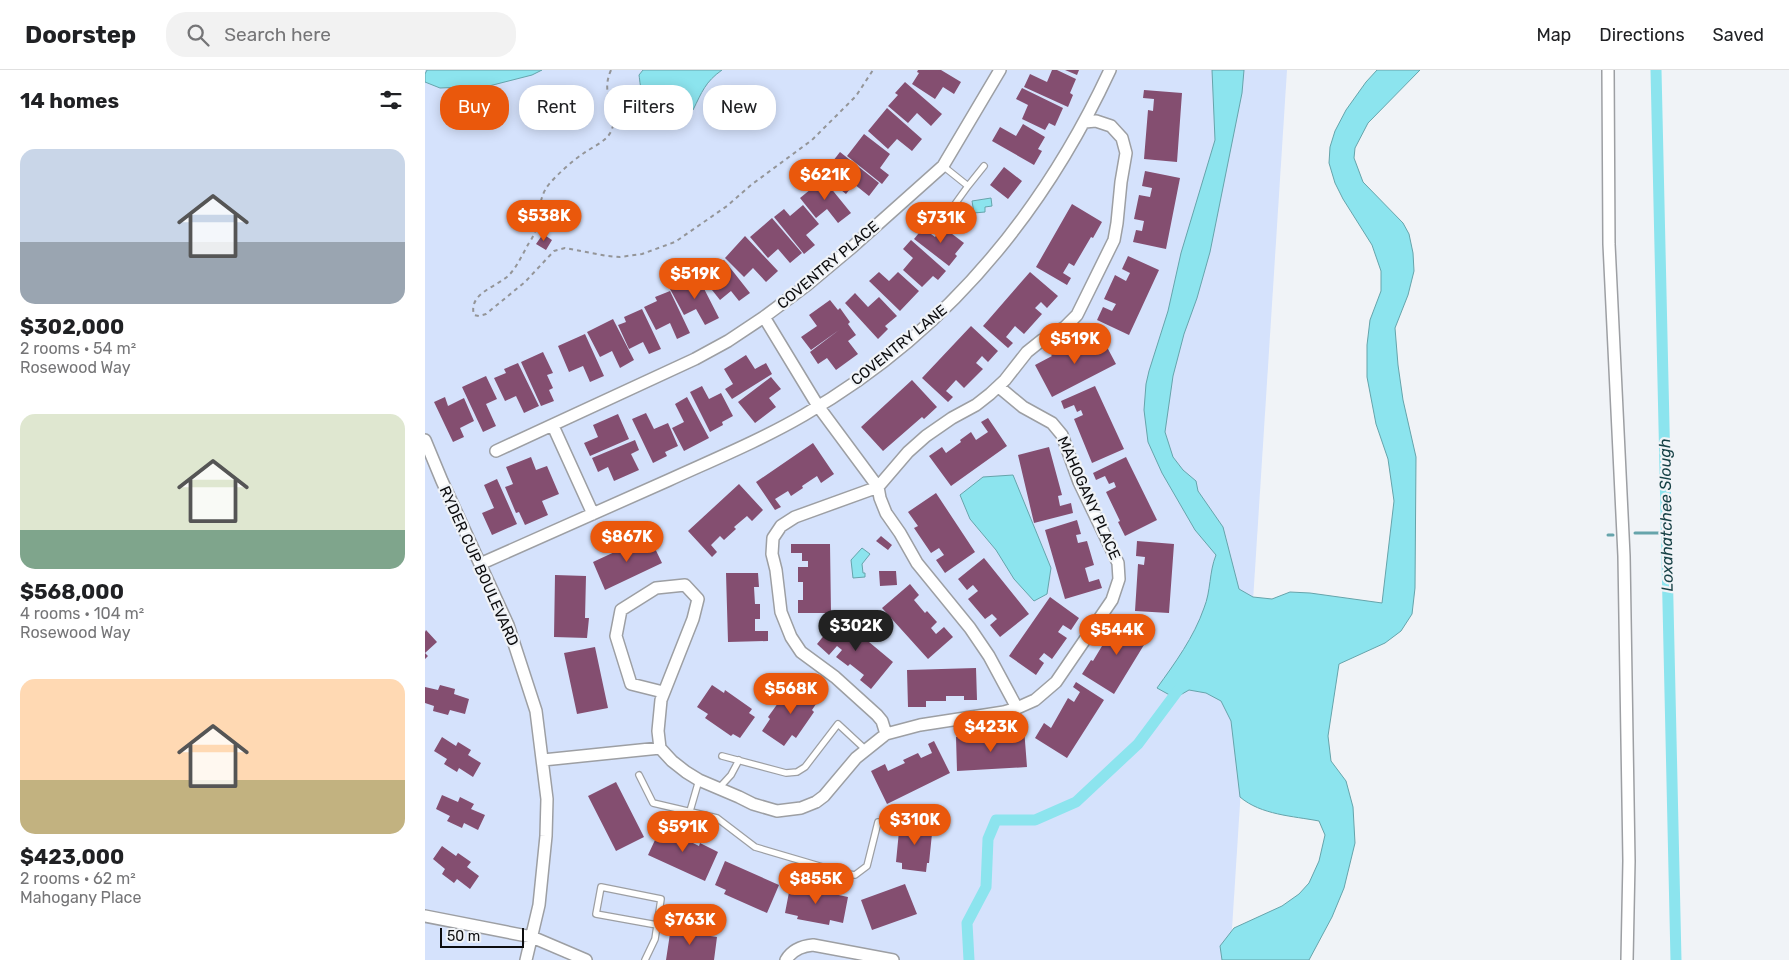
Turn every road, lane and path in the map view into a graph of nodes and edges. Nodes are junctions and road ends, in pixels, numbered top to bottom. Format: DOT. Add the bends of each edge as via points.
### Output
graph roads {
  1 [pos="611,70"];
  2 [pos="873,70"];
  3 [pos="1000,70"];
  4 [pos="1110,70"];
  5 [pos="1608,70"];
  6 [pos="1085,122"];
  7 [pos="943,166"];
  8 [pos="984,166"];
  9 [pos="968,186"];
  10 [pos="950,211"];
  11 [pos="764,317"];
  12 [pos="999,386"];
  13 [pos="818,406"];
  14 [pos="553,426"];
  15 [pos="425,440"];
  16 [pos="496,452"];
  17 [pos="878,487"];
  18 [pos="593,514"];
  19 [pos="480,564"];
  20 [pos="663,692"];
  21 [pos="1017,708"];
  22 [pos="886,734"];
  23 [pos="660,748"];
  24 [pos="866,750"];
  25 [pos="722,756"];
  26 [pos="543,760"];
  27 [pos="739,760"];
  28 [pos="639,776"];
  29 [pos="699,780"];
  30 [pos="719,788"];
  31 [pos="690,811"];
  32 [pos="879,822"];
  33 [pos="425,916"];
  34 [pos="657,925"];
  35 [pos="532,937"];
  36 [pos="526,960"];
  37 [pos="587,960"];
  38 [pos="645,960"];
  39 [pos="786,960"];
  40 [pos="893,960"];
  41 [pos="1627,960"];
  1 -- 2 [label="path" via="607,92 614,114 607,138 549,183 542,194 535,234 509,274 476,300 475,315 485,314 559,249 620,257 642,254 675,242 812,140 856,96"];
  3 -- 7 [label="street, COVENTRY PLACE"];
  4 -- 6 [label="street, COVENTRY LANE"];
  5 -- 41 [label="street" via="1609,244 1624,556 1629,861"];
  6 -- 12 [label="street" via="1096,121 1111,126 1125,145 1113,240 1077,315 1065,327 1027,352"];
  6 -- 13 [label="street, COVENTRY LANE" via="1033,207 977,275 915,336 881,364"];
  7 -- 9 [label="lane"];
  7 -- 11 [label="street, COVENTRY PLACE" via="850,249"];
  8 -- 9 [label="lane"];
  9 -- 10 [label="lane"];
  11 -- 13 [label="street, COVENTRY PLACE"];
  11 -- 14 [label="street, COVENTRY PLACE" via="695,359"];
  12 -- 17 [label="street" via="926,436"];
  12 -- 21 [label="street, MAHOGANY PLACE" via="1023,406 1052,423 1063,435 1079,482 1115,555 1119,571 1111,600 1061,675 1043,695"];
  13 -- 17 [label="street, COVENTRY PLACE"];
  13 -- 18 [label="street, COVENTRY LANE" via="755,441"];
  14 -- 16 [label="street, COVENTRY PLACE"];
  14 -- 18 [label="street"];
  15 -- 19 [label="street, RYDER CUP BOULEVARD"];
  17 -- 21 [label="street, COVENTRY PLACE" via="886,513 917,563 970,628"];
  17 -- 22 [label="street" via="787,521 773,538 772,554 781,612 791,637 801,652 877,715"];
  18 -- 19 [label="street, COVENTRY LANE"];
  19 -- 26 [label="street, RYDER CUP BOULEVARD" via="508,625 524,671 536,711"];
  20 -- 20 [label="street" via="698,599 685,585 656,588 621,610 616,636 631,684"];
  20 -- 23 [label="street" via="657,731"];
  21 -- 22 [label="street, MAHOGANY PLACE"];
  22 -- 24 [label="street"];
  23 -- 26 [label="street"];
  23 -- 29 [label="street"];
  24 -- 27 [label="lane" via="838,724 805,767 797,772 786,773"];
  24 -- 30 [label="street" via="824,796 801,808 769,810"];
  25 -- 27 [label="lane"];
  26 -- 35 [label="street, RYDER CUP BOULEVARD" via="547,799 545,844 539,905"];
  27 -- 30 [label="lane"];
  28 -- 31 [label="lane" via="653,803"];
  29 -- 30 [label="street"];
  29 -- 31 [label="lane"];
  31 -- 32 [label="lane" via="717,818 755,847 855,875 867,866"];
  33 -- 35 [label="street"];
  34 -- 34 [label="lane" via="661,899 601,887 596,914"];
  34 -- 38 [label="lane" via="655,939"];
  35 -- 36 [label="street, RYDER CUP BOULEVARD"];
  35 -- 37 [label="street"];
  39 -- 40 [label="street" via="800,948 813,945"];
}
